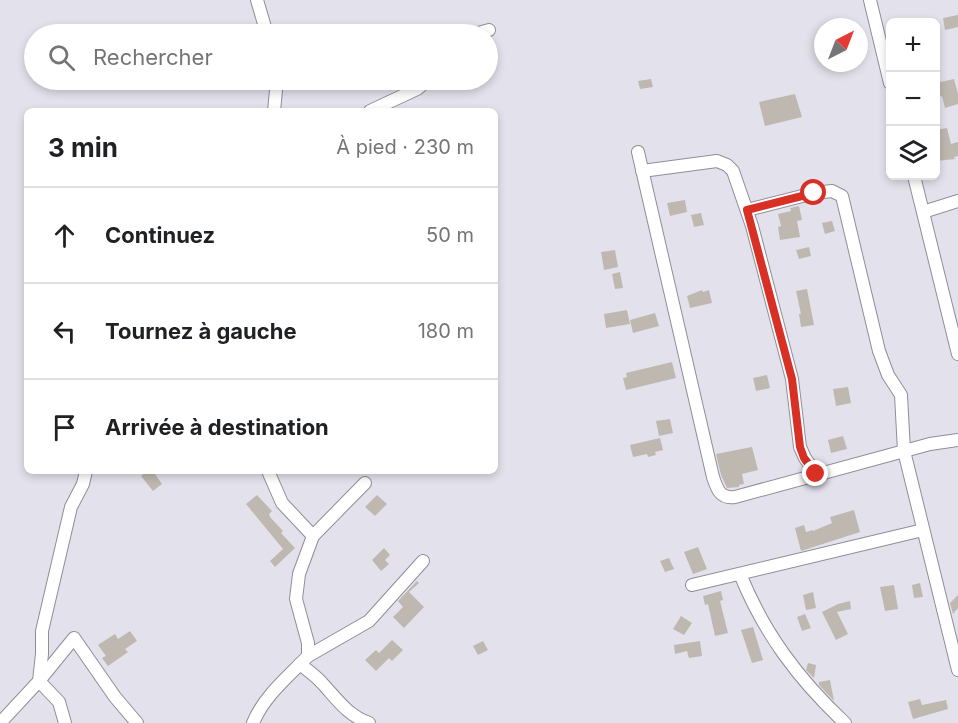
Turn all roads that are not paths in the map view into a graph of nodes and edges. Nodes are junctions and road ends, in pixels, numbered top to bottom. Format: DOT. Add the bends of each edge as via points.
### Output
graph roads {
  1 [pos="257,0"];
  2 [pos="870,0"];
  3 [pos="264,24"];
  4 [pos="888,72"];
  5 [pos="276,90"];
  6 [pos="415,90"];
  7 [pos="274,108"];
  8 [pos="376,108"];
  9 [pos="638,152"];
  10 [pos="642,171"];
  11 [pos="915,180"];
  12 [pos="958,201"];
  13 [pos="747,210"];
  14 [pos="923,212"];
  15 [pos="958,354"];
  16 [pos="958,440"];
  17 [pos="904,451"];
  18 [pos="85,474"];
  19 [pos="269,474"];
  20 [pos="816,474"];
  21 [pos="364,483"];
  22 [pos="923,530"];
  23 [pos="313,536"];
  24 [pos="423,561"];
  25 [pos="740,574"];
  26 [pos="692,585"];
  27 [pos="304,660"];
  28 [pos="958,670"];
  29 [pos="39,681"];
  30 [pos="0,723"];
  31 [pos="65,723"];
  32 [pos="136,723"];
  33 [pos="253,723"];
  34 [pos="369,723"];
  35 [pos="845,723"];
  1 -- 3 [label="street"];
  2 -- 4 [label="street"];
  5 -- 7 [label="street"];
  6 -- 8 [label="street"];
  9 -- 10 [label="street"];
  10 -- 13 [label="street" via="717,161 733,171"];
  10 -- 20 [label="street" via="717,490 728,498 735,497"];
  11 -- 14 [label="street"];
  12 -- 14 [label="street"];
  13 -- 17 [label="street" via="814,193 832,191 842,196 879,351 888,375 902,395"];
  13 -- 20 [label="street" via="792,379 800,447"];
  14 -- 15 [label="street"];
  16 -- 17 [label="street"];
  17 -- 20 [label="street"];
  17 -- 22 [label="street"];
  18 -- 29 [label="street" via="71,507 42,631"];
  19 -- 23 [label="street" via="282,503"];
  21 -- 23 [label="street"];
  22 -- 25 [label="street"];
  22 -- 28 [label="street"];
  23 -- 27 [label="street" via="299,574 296,599 308,643"];
  24 -- 27 [label="street" via="369,621"];
  25 -- 26 [label="street"];
  25 -- 35 [label="street" via="752,603 789,665"];
  27 -- 33 [label="street" via="259,709"];
  27 -- 34 [label="street" via="340,704 357,719"];
  29 -- 30 [label="street"];
  29 -- 31 [label="street" via="59,702"];
  29 -- 32 [label="street" via="74,638"];
}
